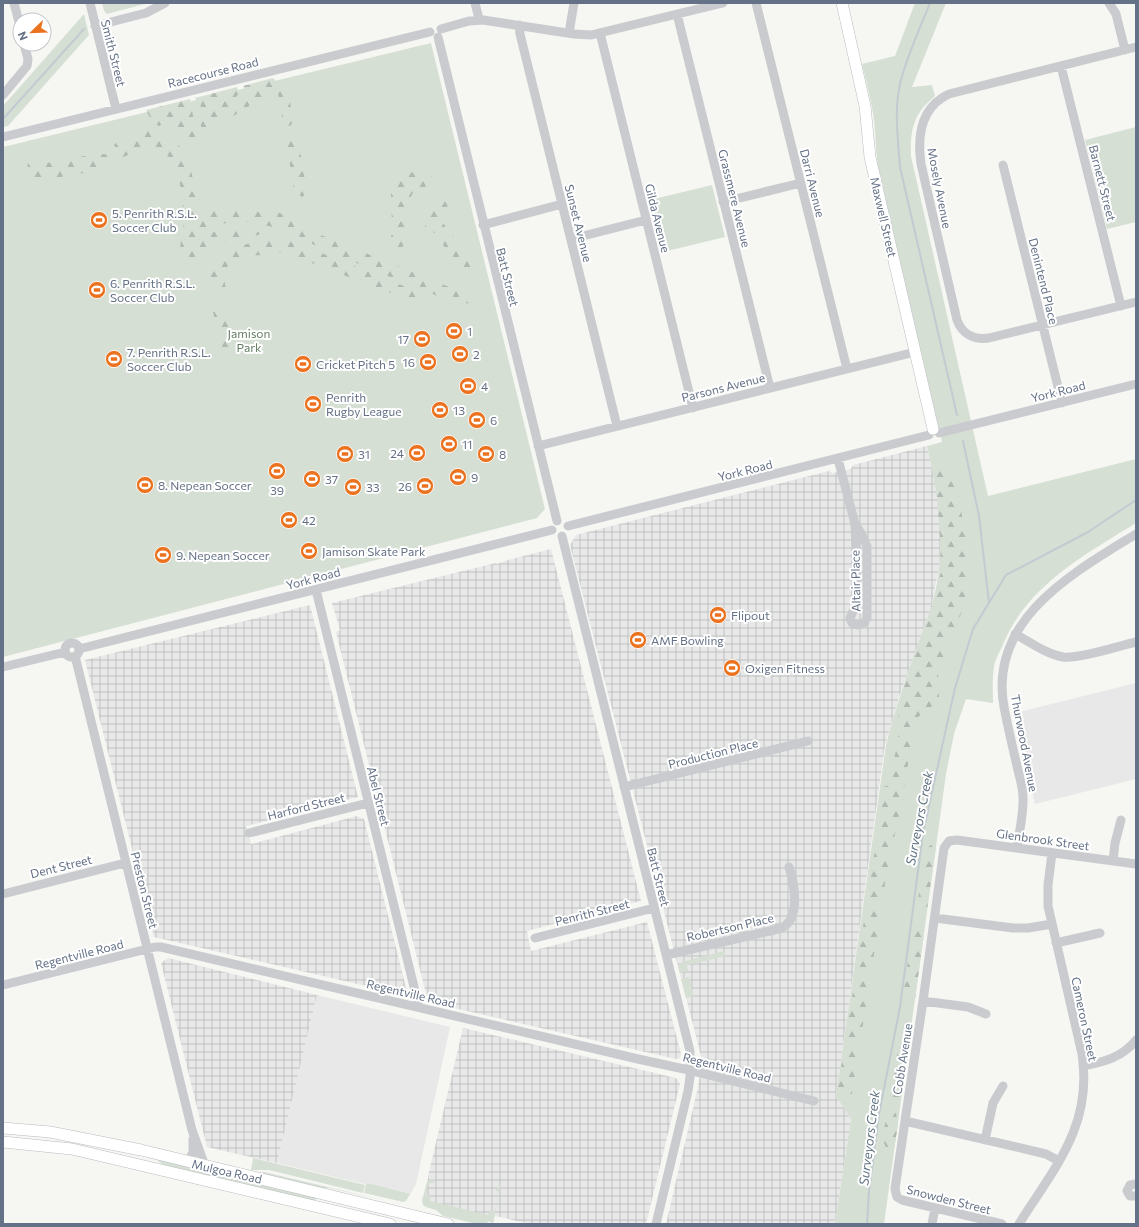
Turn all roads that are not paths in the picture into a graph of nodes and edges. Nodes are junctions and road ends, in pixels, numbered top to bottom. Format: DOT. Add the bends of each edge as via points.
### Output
graph roads {
  1 [pos="90,3"];
  2 [pos="165,3"];
  3 [pos="475,3"];
  4 [pos="574,3"];
  5 [pos="723,3"];
  6 [pos="756,3"];
  7 [pos="842,3"];
  8 [pos="1109,3"];
  9 [pos="677,14"];
  10 [pos="479,19"];
  11 [pos="519,25"];
  12 [pos="95,26"];
  13 [pos="436,33"];
  14 [pos="570,33"];
  15 [pos="600,34"];
  16 [pos="1136,48"];
  17 [pos="1125,50"];
  18 [pos="26,52"];
  19 [pos="1061,66"];
  20 [pos="3,95"];
  21 [pos="116,109"];
  22 [pos="3,137"];
  23 [pos="1003,165"];
  24 [pos="801,183"];
  25 [pos="723,202"];
  26 [pos="562,204"];
  27 [pos="646,220"];
  28 [pos="483,225"];
  29 [pos="571,239"];
  30 [pos="1136,302"];
  31 [pos="1121,306"];
  32 [pos="1043,325"];
  33 [pos="915,352"];
  34 [pos="847,369"];
  35 [pos="1136,384"];
  36 [pos="770,388"];
  37 [pos="1062,403"];
  38 [pos="693,408"];
  39 [pos="617,426"];
  40 [pos="934,432"];
  41 [pos="538,446"];
  42 [pos="838,459"];
  43 [pos="557,521"];
  44 [pos="855,524"];
  45 [pos="568,526"];
  46 [pos="552,530"];
  47 [pos="1134,535"];
  48 [pos="562,536"];
  49 [pos="1136,545"];
  50 [pos="316,590"];
  51 [pos="1015,634"];
  52 [pos="1136,642"];
  53 [pos="77,652"];
  54 [pos="3,667"];
  55 [pos="808,741"];
  56 [pos="624,787"];
  57 [pos="368,803"];
  58 [pos="1121,820"];
  59 [pos="249,833"];
  60 [pos="947,842"];
  61 [pos="1017,848"];
  62 [pos="1052,853"];
  63 [pos="1113,861"];
  64 [pos="126,863"];
  65 [pos="1136,864"];
  66 [pos="789,867"];
  67 [pos="3,894"];
  68 [pos="654,908"];
  69 [pos="935,918"];
  70 [pos="1052,924"];
  71 [pos="1100,933"];
  72 [pos="535,938"];
  73 [pos="1056,943"];
  74 [pos="147,949"];
  75 [pos="666,954"];
  76 [pos="3,985"];
  77 [pos="923,1000"];
  78 [pos="419,1007"];
  79 [pos="986,1014"];
  80 [pos="1136,1040"];
  81 [pos="1083,1066"];
  82 [pos="690,1071"];
  83 [pos="1003,1086"];
  84 [pos="814,1101"];
  85 [pos="904,1121"];
  86 [pos="3,1128"];
  87 [pos="192,1130"];
  88 [pos="985,1140"];
  89 [pos="3,1142"];
  90 [pos="1059,1161"];
  91 [pos="187,1162"];
  92 [pos="205,1166"];
  93 [pos="1136,1184"];
  94 [pos="1136,1196"];
  95 [pos="935,1208"];
  96 [pos="372,1222"];
  97 [pos="390,1224"];
  98 [pos="448,1224"];
  99 [pos="656,1224"];
  100 [pos="932,1224"];
  101 [pos="1002,1224"];
  102 [pos="1019,1224"];
  1 -- 12 [label="street, Smith Street"];
  2 -- 12 [label="street" via="146,13"];
  3 -- 10 [label="street"];
  4 -- 14 [label="street"];
  5 -- 9 [label="street, Racecourse Road"];
  6 -- 24 [label="street, Darri Avenue"];
  7 -- 33 [label="main road, Maxwell Street" via="866,106 870,157"];
  8 -- 17 [label="street" via="1116,14"];
  9 -- 15 [label="street, Racecourse Road"];
  9 -- 25 [label="street, Grassmere Avenue"];
  10 -- 11 [label="street, Racecourse Road"];
  10 -- 13 [label="street, Racecourse Road"];
  11 -- 14 [label="street, Racecourse Road"];
  11 -- 26 [label="street, Sunset Avenue"];
  12 -- 21 [label="street, Smith Street"];
  13 -- 21 [label="street, Racecourse Road"];
  13 -- 28 [label="street, Batt Street"];
  14 -- 15 [label="street, Racecourse Road"];
  15 -- 27 [label="street, Gilda Avenue"];
  16 -- 17 [label="street, Mosely Avenue"];
  17 -- 19 [label="street, Mosely Avenue"];
  18 -- 20 [label="street" via="27,66"];
  19 -- 31 [label="street, Barnett Street"];
  19 -- 32 [label="street, Mosely Avenue" via="946,96 934,104 927,114 921,125 919,137 921,164 960,327 968,335 982,339"];
  21 -- 22 [label="street, Racecourse Road"];
  23 -- 32 [label="street, Denintend Place"];
  24 -- 25 [label="street"];
  24 -- 34 [label="street, Darri Avenue"];
  25 -- 36 [label="street, Grassmere Avenue"];
  26 -- 28 [label="street"];
  26 -- 29 [label="street, Sunset Avenue"];
  27 -- 29 [label="street"];
  27 -- 38 [label="street, Gilda Avenue"];
  28 -- 41 [label="street, Batt Street"];
  29 -- 39 [label="street, Sunset Avenue"];
  30 -- 31 [label="street, Mosely Avenue"];
  31 -- 32 [label="street, Mosely Avenue"];
  32 -- 37 [label="street, Denintend Place"];
  33 -- 34 [label="street, Parsons Avenue"];
  33 -- 40 [label="main road, Maxwell Street"];
  34 -- 36 [label="street, Parsons Avenue"];
  35 -- 37 [label="street, York Road"];
  36 -- 38 [label="street, Parsons Avenue"];
  37 -- 40 [label="street, York Road"];
  38 -- 39 [label="street, Parsons Avenue"];
  39 -- 41 [label="street, Parsons Avenue"];
  40 -- 42 [label="street, York Road"];
  41 -- 43 [label="street, Batt Street"];
  42 -- 44 [label="street, Altair Place"];
  42 -- 45 [label="street, York Road"];
  43 -- 45 [label="street" via="563,521"];
  43 -- 46 [label="street"];
  44 -- 44 [label="street, Altair Place" via="867,548 867,618 864,623 858,625 852,623 850,618 856,601"];
  45 -- 48 [label="street"];
  46 -- 48 [label="street"];
  46 -- 50 [label="street, York Road"];
  47 -- 49 [label="street"];
  47 -- 51 [label="street, Thurwood Avenue" via="1064,580 1028,615"];
  48 -- 56 [label="street, Batt Street"];
  50 -- 53 [label="street, York Road"];
  50 -- 57 [label="street, Abel Street"];
  51 -- 52 [label="street" via="1052,653 1067,657"];
  51 -- 61 [label="street, Thurwood Avenue" via="1004,665 1002,689 1023,796"];
  53 -- 54 [label="street" via="70,657 65,652"];
  53 -- 64 [label="street, Preston Street"];
  55 -- 56 [label="street, Production Place"];
  56 -- 68 [label="street, Batt Street"];
  57 -- 59 [label="street, Harford Street"];
  57 -- 78 [label="street, Abel Street"];
  58 -- 63 [label="street" via="1114,843"];
  60 -- 61 [label="street, Glenbrook Street" via="956,840"];
  60 -- 69 [label="street, Cobb Avenue" via="944,848"];
  61 -- 62 [label="street, Glenbrook Street"];
  62 -- 63 [label="street, Glenbrook Street"];
  62 -- 70 [label="street, Cameron Street" via="1047,895"];
  63 -- 65 [label="street, Glenbrook Street"];
  64 -- 67 [label="street, Dent Street"];
  64 -- 74 [label="street, Preston Street"];
  66 -- 75 [label="street, Robertson Place" via="794,903 790,920 785,926"];
  68 -- 72 [label="street, Penrith Street"];
  68 -- 75 [label="street, Batt Street"];
  69 -- 70 [label="street" via="1013,928"];
  69 -- 77 [label="street, Cobb Avenue"];
  70 -- 73 [label="street, Cameron Street"];
  71 -- 73 [label="street"];
  73 -- 81 [label="street, Cameron Street"];
  74 -- 76 [label="street, Regentville Road"];
  74 -- 78 [label="street, Regentville Road" via="161,947"];
  74 -- 87 [label="street, Preston Street"];
  75 -- 82 [label="street, Batt Street" via="689,1044"];
  77 -- 79 [label="street" via="968,1007"];
  77 -- 85 [label="street, Cobb Avenue"];
  78 -- 82 [label="street, Regentville Road"];
  80 -- 81 [label="street" via="1113,1058"];
  81 -- 90 [label="street, Cameron Street" via="1084,1090 1080,1113 1072,1137"];
  82 -- 84 [label="street, Regentville Road"];
  82 -- 99 [label="street, Batt Street" via="688,1091"];
  83 -- 88 [label="street" via="993,1103"];
  85 -- 88 [label="street"];
  85 -- 95 [label="street, Snowden Street" via="896,1195 902,1200"];
  86 -- 91 [label="main road, Mulgoa Road" via="50,1132"];
  87 -- 91 [label="street, Preston Street" via="193,1150"];
  87 -- 92 [label="street, Preston Street"];
  88 -- 90 [label="street" via="1046,1154"];
  89 -- 96 [label="main road, Mulgoa Road" via="72,1149"];
  90 -- 102 [label="street, Cameron Street"];
  91 -- 92 [label="main road, Mulgoa Road"];
  92 -- 98 [label="main road, Mulgoa Road"];
  93 -- 94 [label="street" via="1130,1185 1127,1191 1130,1196"];
  95 -- 100 [label="street"];
  95 -- 101 [label="street, Snowden Street"];
  96 -- 97 [label="main road, Mulgoa Road"];
}
